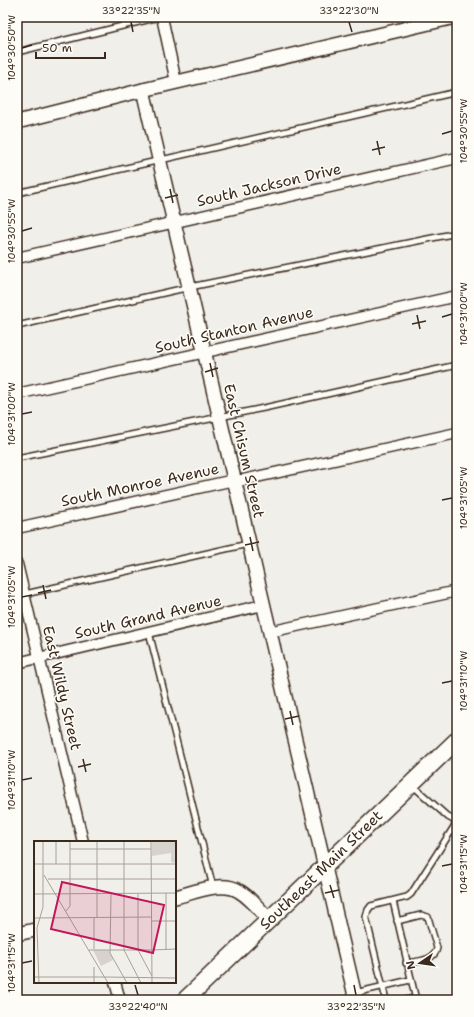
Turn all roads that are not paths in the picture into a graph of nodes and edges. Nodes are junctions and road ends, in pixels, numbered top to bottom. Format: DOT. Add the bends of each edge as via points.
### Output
graph roads {
  1 [pos="161,17"];
  2 [pos="452,19"];
  3 [pos="17,52"];
  4 [pos="176,82"];
  5 [pos="143,90"];
  6 [pos="457,92"];
  7 [pos="17,122"];
  8 [pos="457,158"];
  9 [pos="160,160"];
  10 [pos="17,193"];
  11 [pos="174,222"];
  12 [pos="457,233"];
  13 [pos="17,258"];
  14 [pos="190,287"];
  15 [pos="457,296"];
  16 [pos="17,326"];
  17 [pos="205,352"];
  18 [pos="457,365"];
  19 [pos="17,394"];
  20 [pos="220,417"];
  21 [pos="457,433"];
  22 [pos="17,458"];
  23 [pos="234,480"];
  24 [pos="17,528"];
  25 [pos="249,544"];
  26 [pos="17,564"];
  27 [pos="457,591"];
  28 [pos="24,594"];
  29 [pos="263,605"];
  30 [pos="149,632"];
  31 [pos="269,632"];
  32 [pos="40,658"];
  33 [pos="17,664"];
  34 [pos="457,740"];
  35 [pos="412,784"];
  36 [pos="457,822"];
  37 [pos="83,841"];
  38 [pos="325,866"];
  39 [pos="213,888"];
  40 [pos="176,897"];
  41 [pos="393,901"];
  42 [pos="269,920"];
  43 [pos="397,920"];
  44 [pos="34,930"];
  45 [pos="17,934"];
  46 [pos="406,963"];
  47 [pos="410,980"];
  48 [pos="115,983"];
  49 [pos="383,986"];
  50 [pos="355,997"];
  51 [pos="415,999"];
  52 [pos="120,1000"];
  53 [pos="185,1000"];
  54 [pos="386,1000"];
  55 [pos="406,1000"];
  1 -- 3 [label="lane"];
  1 -- 4 [label="street"];
  2 -- 4 [label="street"];
  4 -- 5 [label="street"];
  5 -- 7 [label="street"];
  5 -- 9 [label="street, East Chisum Street"];
  6 -- 9 [label="lane"];
  8 -- 11 [label="street, South Jackson Drive"];
  9 -- 10 [label="lane"];
  9 -- 11 [label="street, East Chisum Street"];
  11 -- 13 [label="street, South Jackson Drive"];
  11 -- 14 [label="street, East Chisum Street"];
  12 -- 14 [label="lane"];
  14 -- 16 [label="lane"];
  14 -- 17 [label="street, East Chisum Street"];
  15 -- 17 [label="street, South Stanton Avenue"];
  17 -- 19 [label="street, South Stanton Avenue"];
  17 -- 20 [label="street, East Chisum Street"];
  18 -- 20 [label="lane"];
  20 -- 22 [label="lane"];
  20 -- 23 [label="street, East Chisum Street"];
  21 -- 23 [label="street, South Monroe Avenue" via="244,480"];
  23 -- 24 [label="street, South Monroe Avenue"];
  23 -- 25 [label="street, East Chisum Street"];
  25 -- 28 [label="lane"];
  25 -- 29 [label="street, East Chisum Street"];
  26 -- 28 [label="street, East Wildy Street"];
  27 -- 31 [label="street"];
  28 -- 32 [label="street, East Wildy Street"];
  29 -- 30 [label="street, South Grand Avenue"];
  29 -- 31 [label="street, East Chisum Street"];
  30 -- 32 [label="street, South Grand Avenue"];
  30 -- 39 [label="lane"];
  31 -- 38 [label="street, East Chisum Street"];
  32 -- 33 [label="street, South Grand Avenue"];
  32 -- 37 [label="street, East Wildy Street"];
  34 -- 35 [label="main road, Southeast Main Street"];
  35 -- 36 [label="lane"];
  35 -- 38 [label="main road, Southeast Main Street"];
  36 -- 41 [label="lane" via="411,894"];
  38 -- 42 [label="main road, Southeast Main Street"];
  38 -- 50 [label="street, East Chisum Street"];
  39 -- 40 [label="street"];
  39 -- 42 [label="street" via="225,887 239,891"];
  41 -- 43 [label="lane"];
  41 -- 49 [label="lane" via="371,906 366,917"];
  42 -- 53 [label="main road, Southeast Main Street"];
  43 -- 46 [label="lane"];
  43 -- 46 [label="lane" via="421,915 428,917 437,948 431,957"];
  44 -- 45 [label="street"];
  46 -- 47 [label="lane"];
  47 -- 49 [label="lane"];
  47 -- 51 [label="lane"];
  48 -- 52 [label="street"];
  49 -- 50 [label="lane"];
  49 -- 54 [label="lane"];
  51 -- 55 [label="lane"];
}
